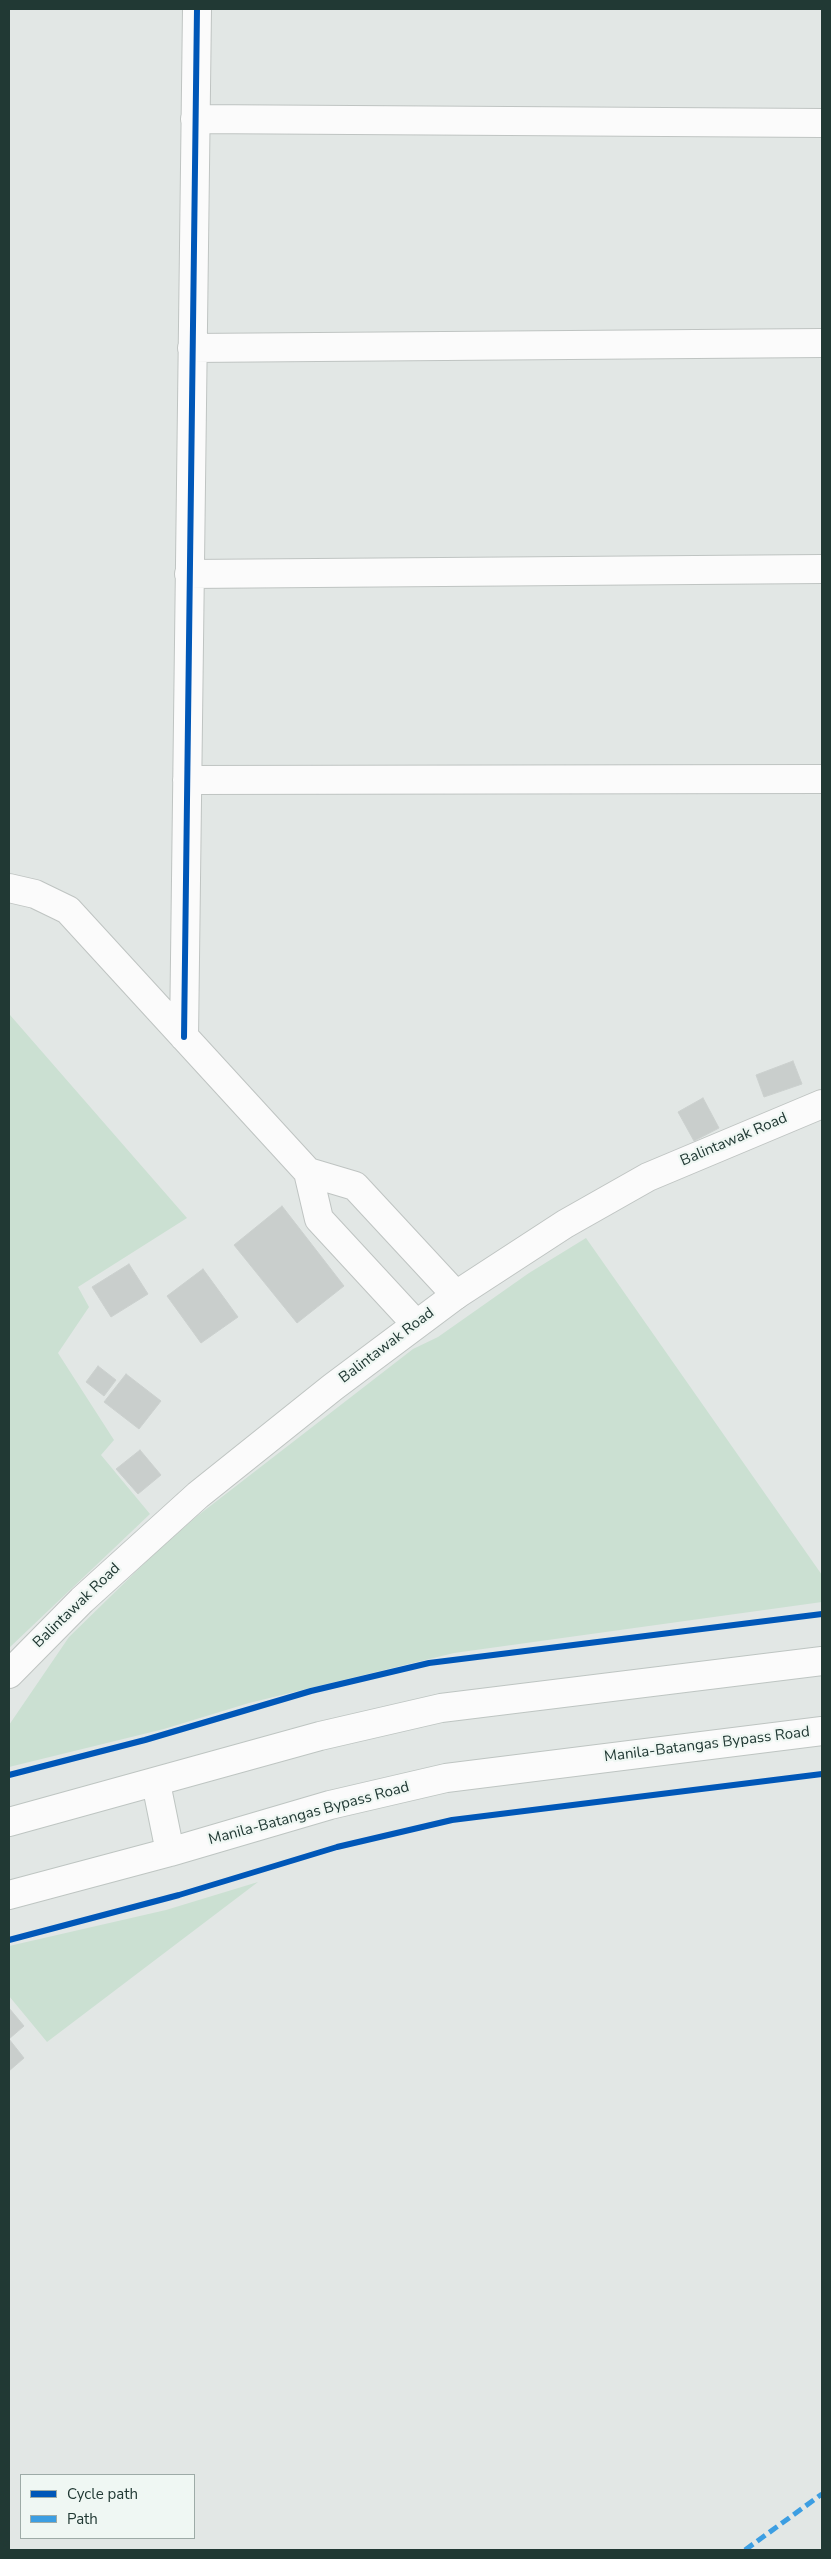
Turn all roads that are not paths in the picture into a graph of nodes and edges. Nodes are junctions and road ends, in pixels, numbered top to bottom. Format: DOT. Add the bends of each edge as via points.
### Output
graph roads {
  1 [pos="197,9"];
  2 [pos="195,119"];
  3 [pos="822,123"];
  4 [pos="822,343"];
  5 [pos="192,348"];
  6 [pos="822,569"];
  7 [pos="189,574"];
  8 [pos="822,779"];
  9 [pos="187,780"];
  10 [pos="9,888"];
  11 [pos="184,1037"];
  12 [pos="822,1104"];
  13 [pos="308,1172"];
  14 [pos="456,1295"];
  15 [pos="416,1324"];
  16 [pos="822,1661"];
  17 [pos="9,1674"];
  18 [pos="822,1730"];
  19 [pos="156,1783"];
  20 [pos="9,1822"];
  21 [pos="170,1852"];
  22 [pos="9,1895"];
  1 -- 2 [label="street"];
  2 -- 3 [label="street"];
  2 -- 5 [label="street"];
  4 -- 5 [label="street"];
  5 -- 7 [label="street"];
  6 -- 7 [label="street"];
  7 -- 9 [label="street"];
  8 -- 9 [label="street"];
  9 -- 11 [label="street"];
  10 -- 11 [label="street" via="35,894 68,910"];
  11 -- 13 [label="street"];
  12 -- 14 [label="street, Balintawak Road" via="717,1146 635,1184 565,1224"];
  13 -- 14 [label="street" via="355,1186"];
  13 -- 15 [label="street" via="319,1220"];
  14 -- 15 [label="street, Balintawak Road"];
  15 -- 17 [label="street, Balintawak Road" via="198,1495 96,1587"];
  16 -- 19 [label="street" via="441,1708 320,1736"];
  18 -- 21 [label="street, Manila-Batangas Bypass Road" via="446,1778 330,1805"];
  19 -- 20 [label="street"];
  19 -- 21 [label="street"];
  21 -- 22 [label="street, Manila-Batangas Bypass Road"];
}
